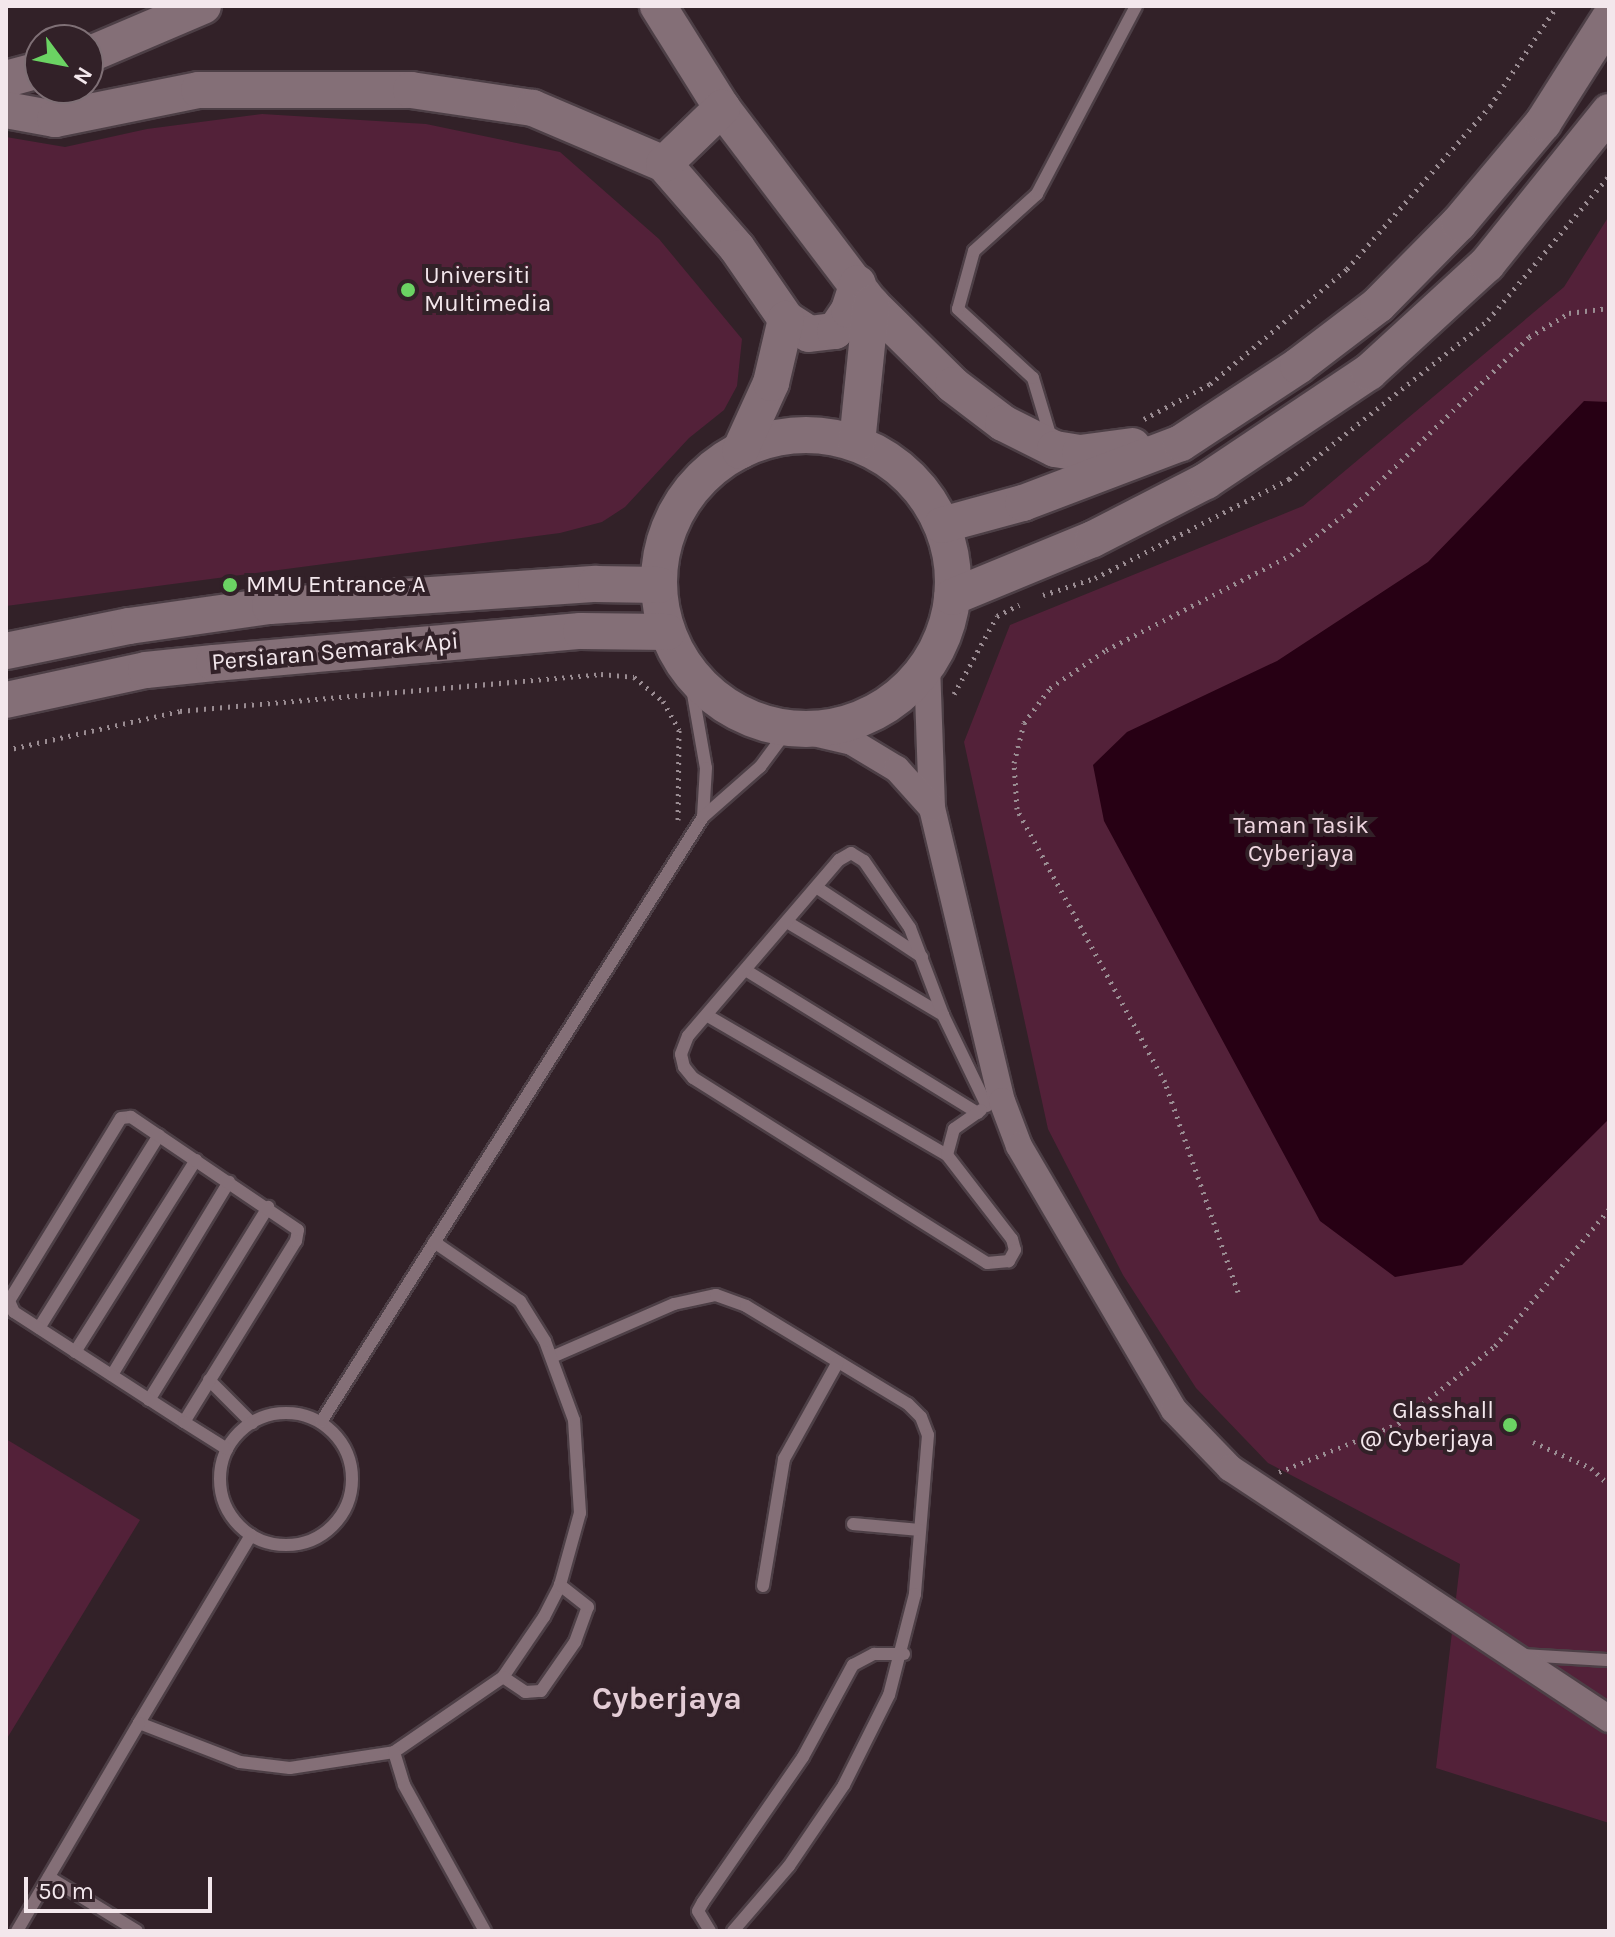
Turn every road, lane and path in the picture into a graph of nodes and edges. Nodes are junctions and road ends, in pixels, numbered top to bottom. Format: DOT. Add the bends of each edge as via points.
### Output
graph roads {
  1 [pos="203,6"];
  2 [pos="658,6"];
  3 [pos="1136,6"];
  4 [pos="1557,6"];
  5 [pos="1609,19"];
  6 [pos="104,48"];
  7 [pos="104,97"];
  8 [pos="67,104"];
  9 [pos="722,108"];
  10 [pos="6,110"];
  11 [pos="1609,112"];
  12 [pos="664,164"];
  13 [pos="865,293"];
  14 [pos="1609,308"];
  15 [pos="786,319"];
  16 [pos="1220,419"];
  17 [pos="1136,422"];
  18 [pos="857,443"];
  19 [pos="1055,449"];
  20 [pos="740,451"];
  21 [pos="942,525"];
  22 [pos="659,585"];
  23 [pos="952,597"];
  24 [pos="667,632"];
  25 [pos="6,651"];
  26 [pos="927,665"];
  27 [pos="689,671"];
  28 [pos="6,700"];
  29 [pos="795,729"];
  30 [pos="6,750"];
  31 [pos="932,808"];
  32 [pos="703,817"];
  33 [pos="678,857"];
  34 [pos="816,887"];
  35 [pos="787,922"];
  36 [pos="922,957"];
  37 [pos="747,971"];
  38 [pos="943,1015"];
  39 [pos="708,1016"];
  40 [pos="989,1106"];
  41 [pos="159,1135"];
  42 [pos="947,1155"];
  43 [pos="196,1160"];
  44 [pos="229,1182"];
  45 [pos="268,1207"];
  46 [pos="1609,1209"];
  47 [pos="434,1242"];
  48 [pos="1238,1292"];
  49 [pos="39,1328"];
  50 [pos="75,1352"];
  51 [pos="552,1357"];
  52 [pos="838,1362"];
  53 [pos="112,1375"];
  54 [pos="209,1380"];
  55 [pos="149,1400"];
  56 [pos="184,1422"];
  57 [pos="321,1422"];
  58 [pos="252,1423"];
  59 [pos="1533,1442"];
  60 [pos="227,1449"];
  61 [pos="1241,1476"];
  62 [pos="1609,1485"];
  63 [pos="853,1524"];
  64 [pos="920,1530"];
  65 [pos="251,1535"];
  66 [pos="560,1585"];
  67 [pos="763,1586"];
  68 [pos="904,1654"];
  69 [pos="1512,1655"];
  70 [pos="1609,1660"];
  71 [pos="503,1677"];
  72 [pos="1609,1719"];
  73 [pos="139,1723"];
  74 [pos="394,1752"];
  75 [pos="49,1877"];
  76 [pos="17,1931"];
  77 [pos="137,1931"];
  78 [pos="485,1931"];
  79 [pos="710,1931"];
  80 [pos="733,1931"];
  1 -- 6 [label="main road"];
  2 -- 9 [label="main road"];
  3 -- 19 [label="lane" via="1037,194 974,251 958,309 1033,378"];
  4 -- 17 [label="path" via="1490,106 1347,269 1210,384"];
  5 -- 16 [label="main road" via="1543,123 1419,265 1310,358"];
  7 -- 12 [label="main road" via="199,90 411,90 533,108"];
  8 -- 10 [label="main road" via="55,119"];
  9 -- 12 [label="main road"];
  9 -- 13 [label="main road"];
  11 -- 23 [label="main road" via="1487,264 1369,372 1206,481 1093,539"];
  12 -- 15 [label="main road" via="737,248"];
  13 -- 15 [label="main road" via="835,331 809,334"];
  13 -- 18 [label="main road"];
  13 -- 19 [label="main road" via="978,406"];
  14 -- 48 [label="path" via="1569,313 1529,337 1359,501 1291,555 1106,650 1050,688 1024,723 1014,763 1017,809 1165,1082"];
  15 -- 20 [label="main road" via="771,383"];
  16 -- 19 [label="main road" via="1113,451"];
  16 -- 21 [label="main road" via="1181,443 1052,492"];
  18 -- 20 [label="main road" via="818,435 777,437"];
  18 -- 21 [label="main road" via="893,462 922,490"];
  20 -- 22 [label="main road" via="706,474 680,506 664,544"];
  21 -- 23 [label="main road" via="952,560"];
  22 -- 24 [label="main road"];
  22 -- 25 [label="main road, Persiaran Semarak Api" via="596,584 270,606"];
  23 -- 26 [label="main road" via="944,633"];
  24 -- 27 [label="main road"];
  24 -- 28 [label="main road, Persiaran Semarak Api" via="581,631 214,663 146,670"];
  26 -- 29 [label="main road" via="903,693 872,713 837,726"];
  26 -- 31 [label="street"];
  27 -- 29 [label="main road" via="733,710"];
  27 -- 32 [label="lane" via="706,768"];
  29 -- 31 [label="street" via="852,742 897,769"];
  29 -- 32 [label="lane"];
  30 -- 33 [label="path" via="180,711 601,674 634,677 663,701 679,730"];
  31 -- 40 [label="street"];
  32 -- 33 [label="lane"];
  33 -- 47 [label="lane"];
  34 -- 35 [label="lane"];
  34 -- 36 [label="lane"];
  34 -- 36 [label="lane" via="851,853 864,861 895,901"];
  35 -- 37 [label="lane"];
  35 -- 38 [label="lane"];
  36 -- 38 [label="lane"];
  37 -- 39 [label="lane"];
  37 -- 40 [label="lane"];
  38 -- 40 [label="lane"];
  39 -- 42 [label="lane"];
  39 -- 42 [label="lane" via="688,1036 681,1054 693,1078 987,1263 1009,1261 1015,1250 1012,1239"];
  40 -- 42 [label="lane" via="954,1129"];
  40 -- 61 [label="street" via="1019,1146 1174,1410"];
  41 -- 43 [label="lane"];
  41 -- 49 [label="lane"];
  41 -- 49 [label="lane" via="131,1117 121,1118 13,1288 9,1301 14,1312"];
  43 -- 44 [label="lane"];
  43 -- 50 [label="lane"];
  44 -- 45 [label="lane"];
  44 -- 53 [label="lane"];
  45 -- 54 [label="lane" via="298,1230 296,1241"];
  45 -- 55 [label="lane"];
  46 -- 61 [label="path" via="1495,1346 1398,1424"];
  47 -- 51 [label="lane" via="520,1301"];
  47 -- 57 [label="lane"];
  49 -- 50 [label="lane"];
  50 -- 53 [label="lane"];
  51 -- 52 [label="lane" via="674,1304 716,1295 746,1306"];
  51 -- 66 [label="lane" via="574,1420 581,1470 580,1513"];
  52 -- 64 [label="lane" via="921,1417 928,1435"];
  52 -- 67 [label="lane" via="784,1459"];
  53 -- 55 [label="lane"];
  54 -- 56 [label="lane"];
  54 -- 58 [label="lane"];
  55 -- 56 [label="lane"];
  56 -- 60 [label="lane"];
  57 -- 58 [label="lane" via="286,1413"];
  57 -- 65 [label="lane" via="349,1458 347,1504 335,1523 306,1541 272,1544"];
  58 -- 60 [label="lane"];
  59 -- 62 [label="path" via="1591,1468"];
  60 -- 65 [label="lane" via="222,1497"];
  61 -- 69 [label="street"];
  63 -- 64 [label="lane"];
  64 -- 68 [label="lane"];
  65 -- 73 [label="lane"];
  66 -- 71 [label="lane"];
  66 -- 71 [label="lane" via="588,1607 575,1642 541,1691 525,1692"];
  68 -- 79 [label="lane" via="874,1654 853,1665 803,1757 698,1911"];
  68 -- 80 [label="lane" via="844,1785 789,1866"];
  69 -- 70 [label="lane"];
  69 -- 72 [label="street"];
  71 -- 74 [label="lane"];
  73 -- 74 [label="lane" via="240,1762 290,1768"];
  73 -- 75 [label="lane"];
  74 -- 78 [label="lane" via="404,1785"];
  75 -- 76 [label="lane"];
  75 -- 77 [label="lane"];
}
